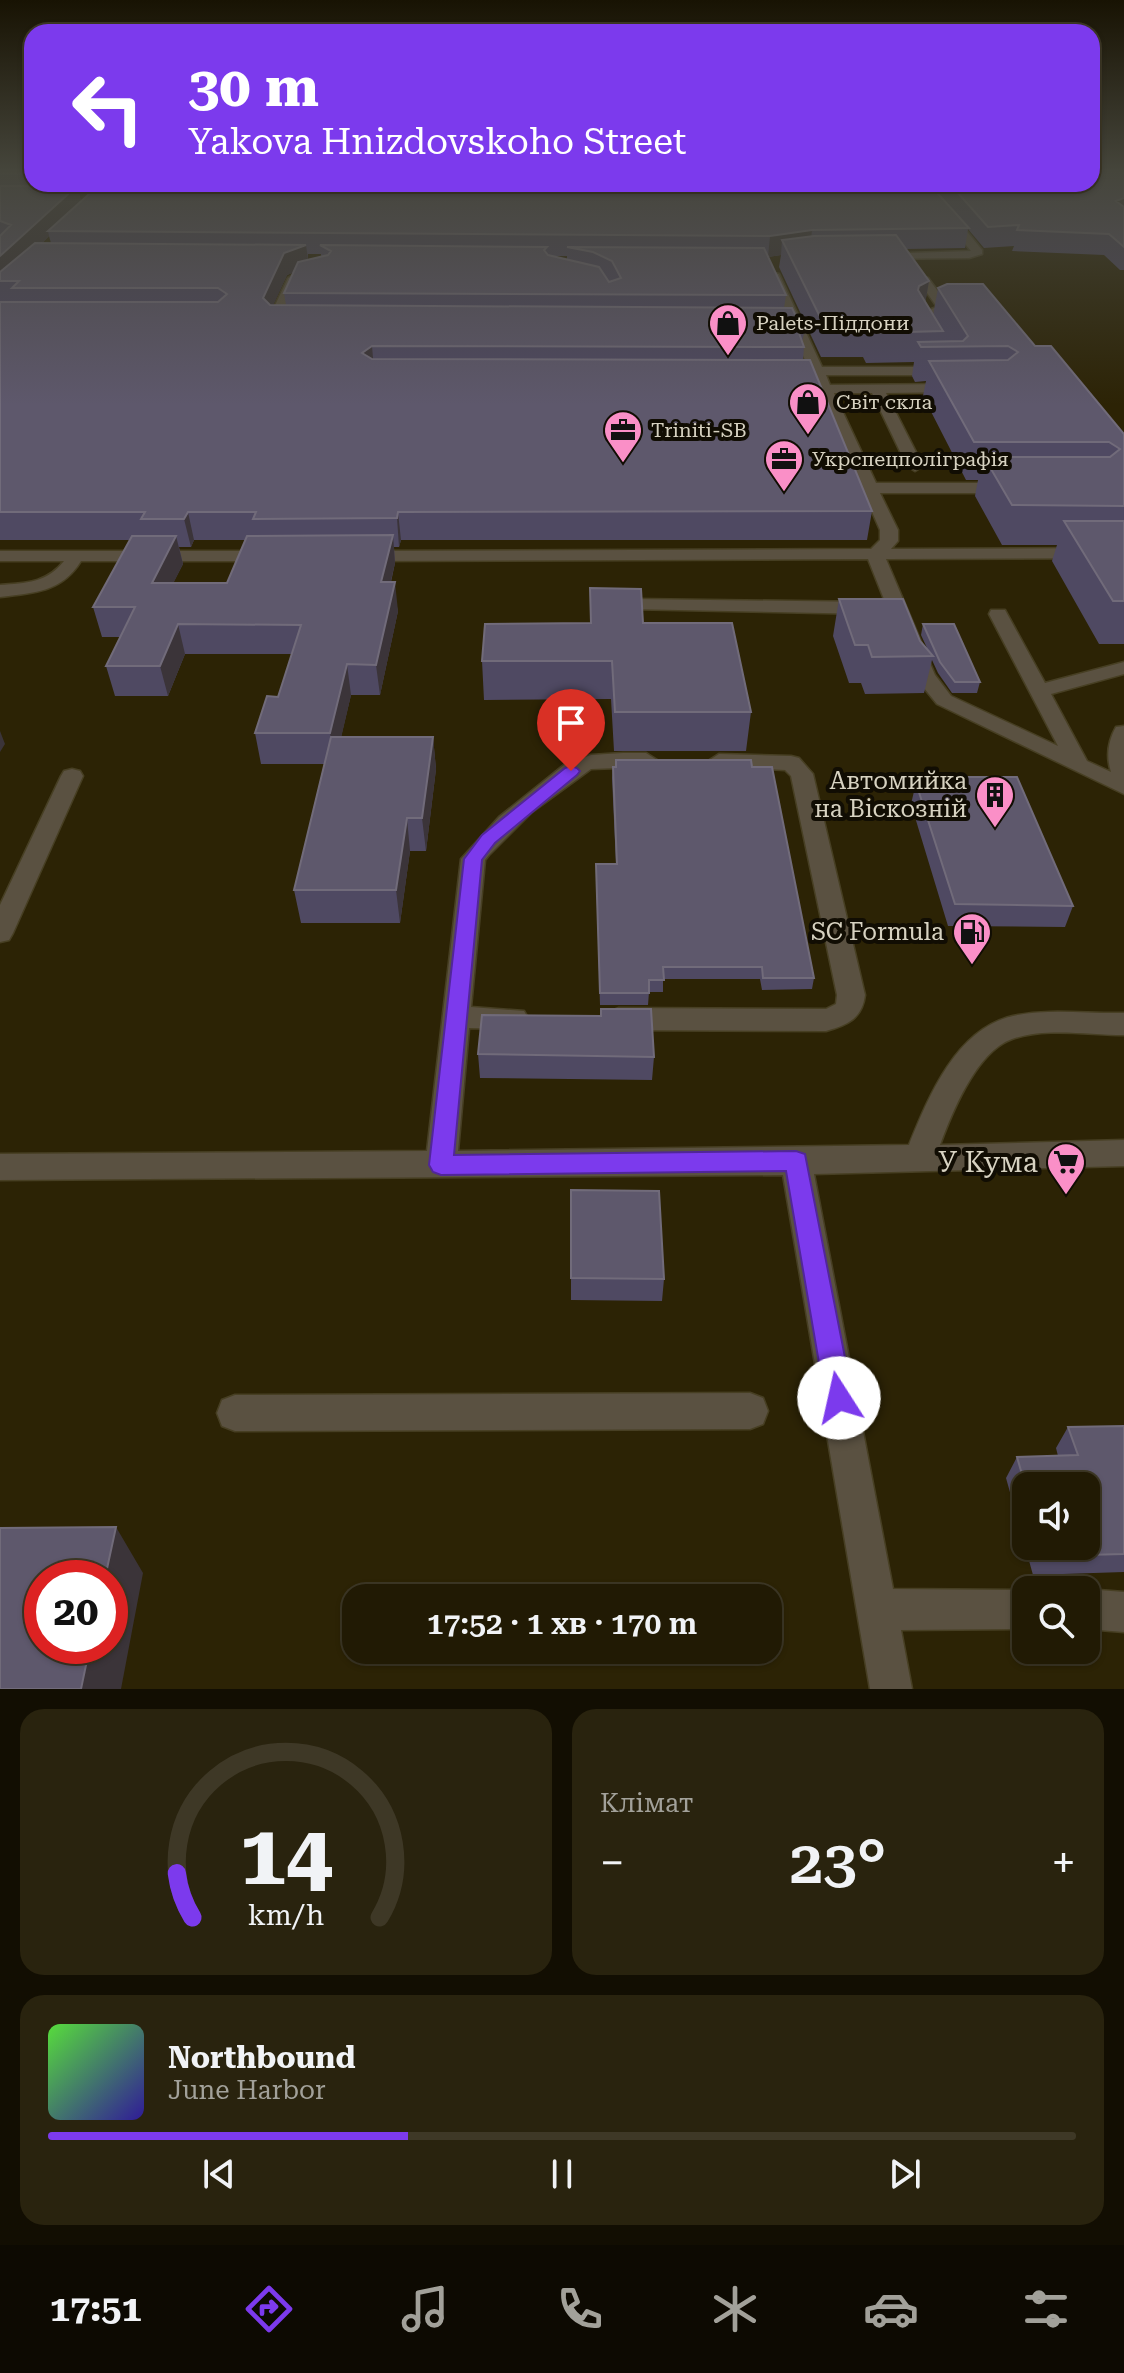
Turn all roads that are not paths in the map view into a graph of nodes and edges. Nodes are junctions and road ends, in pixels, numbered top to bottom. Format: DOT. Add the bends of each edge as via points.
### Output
graph roads {
  1 [pos="974,248"];
  2 [pos="858,257"];
  3 [pos="782,261"];
  4 [pos="314,272"];
  5 [pos="924,280"];
  6 [pos="301,324"];
  7 [pos="929,332"];
  8 [pos="944,355"];
  9 [pos="816,379"];
  10 [pos="877,388"];
  11 [pos="969,388"];
  12 [pos="915,466"];
  13 [pos="870,488"];
  14 [pos="1020,488"];
  15 [pos="1124,553"];
  16 [pos="875,555"];
  17 [pos="0,556"];
  18 [pos="76,556"];
  19 [pos="295,556"];
  20 [pos="342,556"];
  21 [pos="0,591"];
  22 [pos="635,605"];
  23 [pos="897,608"];
  24 [pos="998,614"];
  25 [pos="1124,668"];
  26 [pos="1039,691"];
  27 [pos="1124,732"];
  28 [pos="670,760"];
  29 [pos="701,761"];
  30 [pos="1078,764"];
  31 [pos="72,776"];
  32 [pos="1124,776"];
  33 [pos="1124,787"];
  34 [pos="0,933"];
  35 [pos="456,1017"];
  36 [pos="533,1018"];
  37 [pos="595,1018"];
  38 [pos="1124,1024"];
  39 [pos="1124,1153"];
  40 [pos="920,1158"];
  41 [pos="796,1161"];
  42 [pos="441,1165"];
  43 [pos="0,1167"];
  44 [pos="750,1411"];
  45 [pos="235,1413"];
  46 [pos="1012,1609"];
  47 [pos="877,1610"];
  48 [pos="1100,1610"];
  49 [pos="1124,1612"];
  50 [pos="891,1689"];
  1 -- 2 [label="street" via="978,252 969,255"];
  3 -- 9 [label="street" via="768,263 788,324"];
  4 -- 6 [label="street" via="294,278 274,320"];
  5 -- 7 [label="street" via="944,308 921,318"];
  8 -- 9 [label="street" via="952,367 943,371"];
  9 -- 10 [label="street"];
  9 -- 13 [label="street"];
  10 -- 11 [label="street"];
  10 -- 12 [label="street"];
  13 -- 14 [label="street"];
  13 -- 16 [label="street" via="891,536"];
  15 -- 16 [label="street"];
  16 -- 20 [label="street"];
  16 -- 23 [label="street"];
  17 -- 18 [label="street"];
  18 -- 19 [label="street"];
  18 -- 21 [label="street" via="52,584"];
  22 -- 23 [label="street"];
  23 -- 30 [label="street" via="925,677 944,700"];
  24 -- 26 [label="street"];
  25 -- 26 [label="street"];
  26 -- 30 [label="street"];
  27 -- 32 [label="street" via="1119,767"];
  28 -- 35 [label="street" via="582,765 479,849 471,867"];
  29 -- 37 [label="street" via="779,761 799,768 850,1008 826,1020"];
  30 -- 33 [label="street"];
  31 -- 34 [label="street"];
  35 -- 36 [label="street"];
  35 -- 42 [label="street"];
  38 -- 40 [label="street" via="1011,1027 993,1037 974,1055 934,1115"];
  39 -- 40 [label="street"];
  40 -- 41 [label="street"];
  41 -- 42 [label="street"];
  41 -- 47 [label="street"];
  42 -- 43 [label="street"];
  44 -- 45 [label="street"];
  46 -- 47 [label="street"];
  47 -- 50 [label="street"];
  48 -- 49 [label="street"];
}
